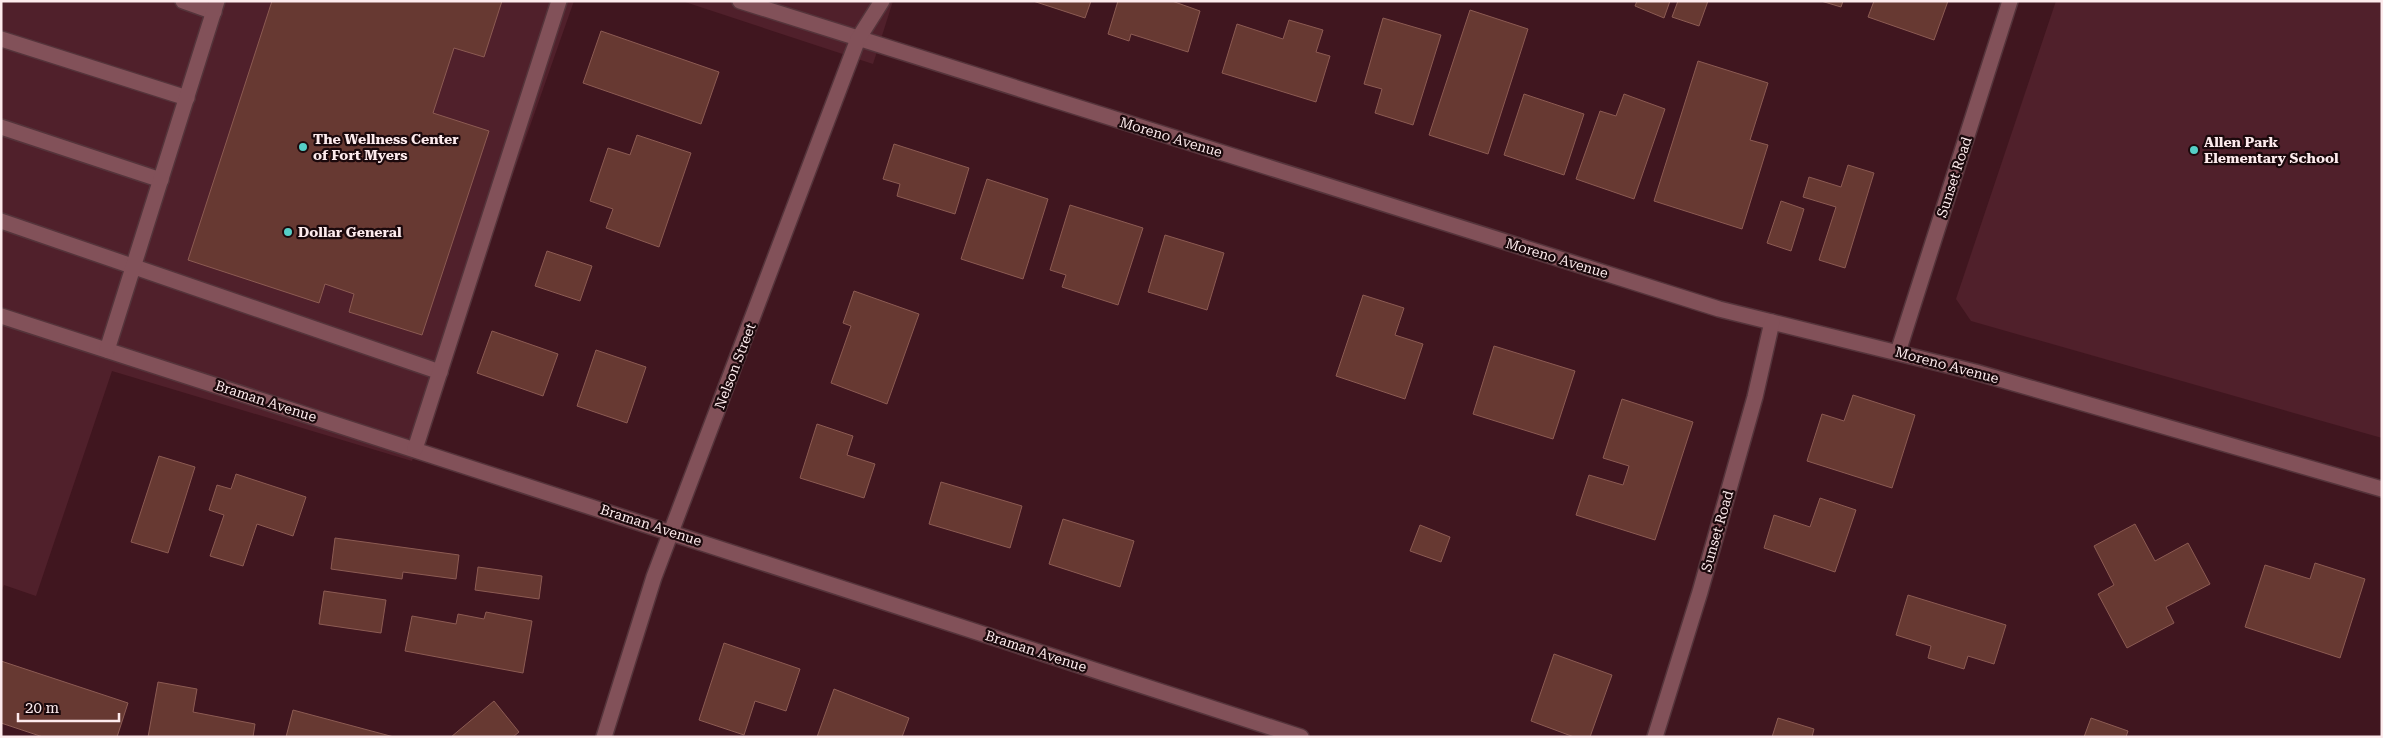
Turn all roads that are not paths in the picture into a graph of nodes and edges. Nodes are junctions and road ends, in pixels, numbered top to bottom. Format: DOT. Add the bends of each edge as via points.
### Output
graph roads {
  1 [pos="183,1"];
  2 [pos="559,1"];
  3 [pos="740,1"];
  4 [pos="882,1"];
  5 [pos="2010,1"];
  6 [pos="216,6"];
  7 [pos="1,39"];
  8 [pos="858,39"];
  9 [pos="187,98"];
  10 [pos="1,126"];
  11 [pos="161,180"];
  12 [pos="1,220"];
  13 [pos="134,266"];
  14 [pos="1,316"];
  15 [pos="1772,322"];
  16 [pos="107,350"];
  17 [pos="1898,352"];
  18 [pos="440,372"];
  19 [pos="415,449"];
  20 [pos="2382,489"];
  21 [pos="670,532"];
  22 [pos="604,737"];
  23 [pos="1301,737"];
  24 [pos="1655,737"];
  1 -- 6 [label="street"];
  2 -- 18 [label="street"];
  3 -- 8 [label="street, Moreno Avenue"];
  4 -- 8 [label="street, Nelson Street"];
  5 -- 17 [label="street, Sunset Road"];
  6 -- 9 [label="street"];
  7 -- 9 [label="street"];
  8 -- 15 [label="street, Moreno Avenue" via="1719,309"];
  8 -- 21 [label="street, Nelson Street"];
  9 -- 11 [label="street"];
  10 -- 11 [label="street"];
  11 -- 13 [label="street"];
  12 -- 13 [label="street"];
  13 -- 16 [label="street"];
  13 -- 18 [label="street"];
  14 -- 16 [label="street, Braman Avenue"];
  15 -- 17 [label="street, Moreno Avenue"];
  15 -- 24 [label="street, Sunset Road" via="1755,397"];
  16 -- 19 [label="street, Braman Avenue"];
  17 -- 20 [label="street, Moreno Avenue"];
  18 -- 19 [label="street"];
  19 -- 21 [label="street, Braman Avenue"];
  21 -- 22 [label="street, Nelson Street"];
  21 -- 23 [label="street, Braman Avenue"];
}
